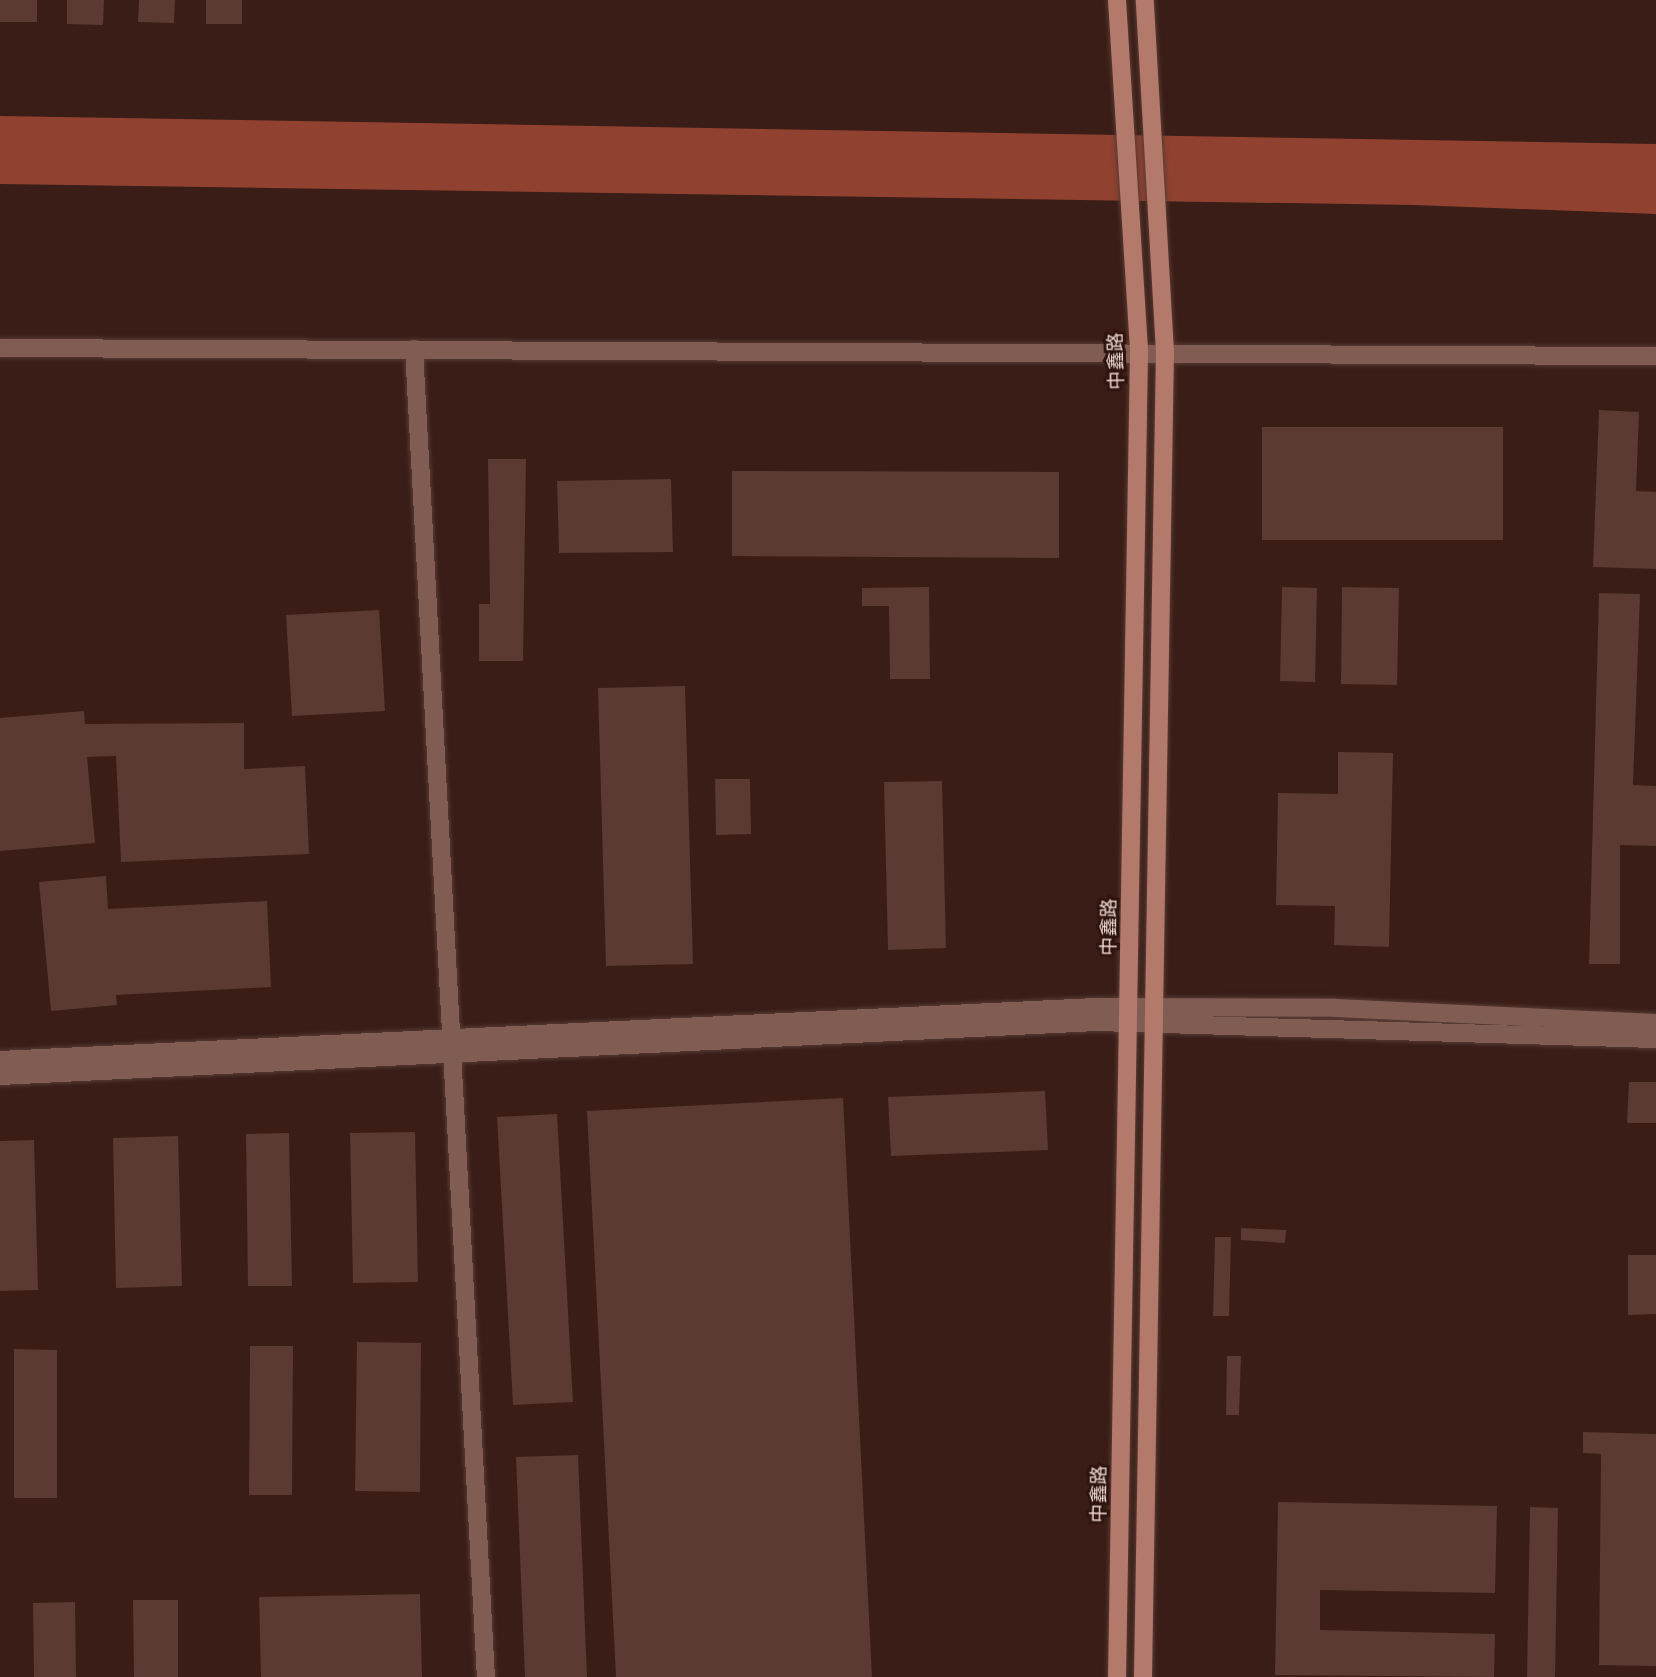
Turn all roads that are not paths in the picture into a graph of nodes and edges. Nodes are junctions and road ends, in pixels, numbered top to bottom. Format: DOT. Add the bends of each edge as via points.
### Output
graph roads {
  1 [pos="1117,0"];
  2 [pos="1145,0"];
  3 [pos="0,348"];
  4 [pos="414,349"];
  5 [pos="1139,352"];
  6 [pos="1165,352"];
  7 [pos="1656,356"];
  8 [pos="1129,1014"];
  9 [pos="1155,1014"];
  10 [pos="1656,1023"];
  11 [pos="1656,1039"];
  12 [pos="454,1046"];
  13 [pos="0,1060"];
  14 [pos="0,1076"];
  15 [pos="486,1677"];
  16 [pos="1117,1677"];
  17 [pos="1143,1677"];
  1 -- 5 [label="main road, 中鑫路"];
  2 -- 6 [label="main road"];
  3 -- 4 [label="street"];
  4 -- 5 [label="street"];
  4 -- 12 [label="street"];
  5 -- 6 [label="street"];
  5 -- 8 [label="main road, 中鑫路"];
  6 -- 7 [label="street"];
  6 -- 9 [label="main road"];
  8 -- 9 [label="street"];
  8 -- 12 [label="street"];
  8 -- 16 [label="main road, 中鑫路"];
  9 -- 10 [label="street"];
  9 -- 11 [label="street"];
  9 -- 17 [label="main road"];
  12 -- 13 [label="street"];
  12 -- 14 [label="street"];
  12 -- 15 [label="street"];
}
